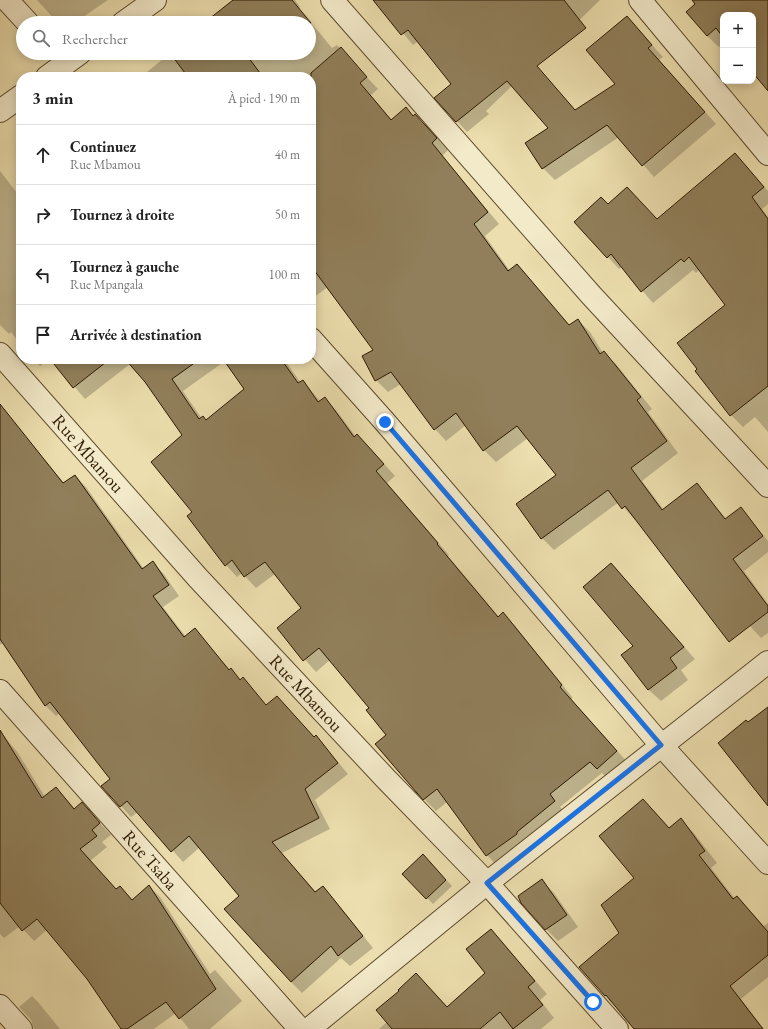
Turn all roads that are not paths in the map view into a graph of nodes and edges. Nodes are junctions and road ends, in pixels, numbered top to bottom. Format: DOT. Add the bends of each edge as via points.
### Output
graph roads {
  1 [pos="7,0"];
  2 [pos="155,0"];
  3 [pos="332,0"];
  4 [pos="640,0"];
  5 [pos="22,16"];
  6 [pos="132,16"];
  7 [pos="70,62"];
  8 [pos="55,72"];
  9 [pos="16,100"];
  10 [pos="0,111"];
  11 [pos="768,154"];
  12 [pos="316,345"];
  13 [pos="0,354"];
  14 [pos="768,486"];
  15 [pos="768,662"];
  16 [pos="0,691"];
  17 [pos="661,745"];
  18 [pos="768,863"];
  19 [pos="487,883"];
  20 [pos="0,1006"];
  21 [pos="21,1029"];
  22 [pos="300,1029"];
  23 [pos="309,1029"];
  24 [pos="617,1029"];
  1 -- 5 [label="street"];
  2 -- 6 [label="street"];
  3 -- 14 [label="street" via="591,295"];
  4 -- 11 [label="street"];
  7 -- 8 [label="street"];
  9 -- 10 [label="street"];
  12 -- 17 [label="street"];
  13 -- 19 [label="street, Rue Mbamou" via="198,578"];
  15 -- 17 [label="street"];
  16 -- 22 [label="street, Rue Tsaba"];
  17 -- 18 [label="street"];
  17 -- 19 [label="street"];
  19 -- 23 [label="street"];
  19 -- 24 [label="street, Rue Mbamou"];
  20 -- 21 [label="street"];
}
